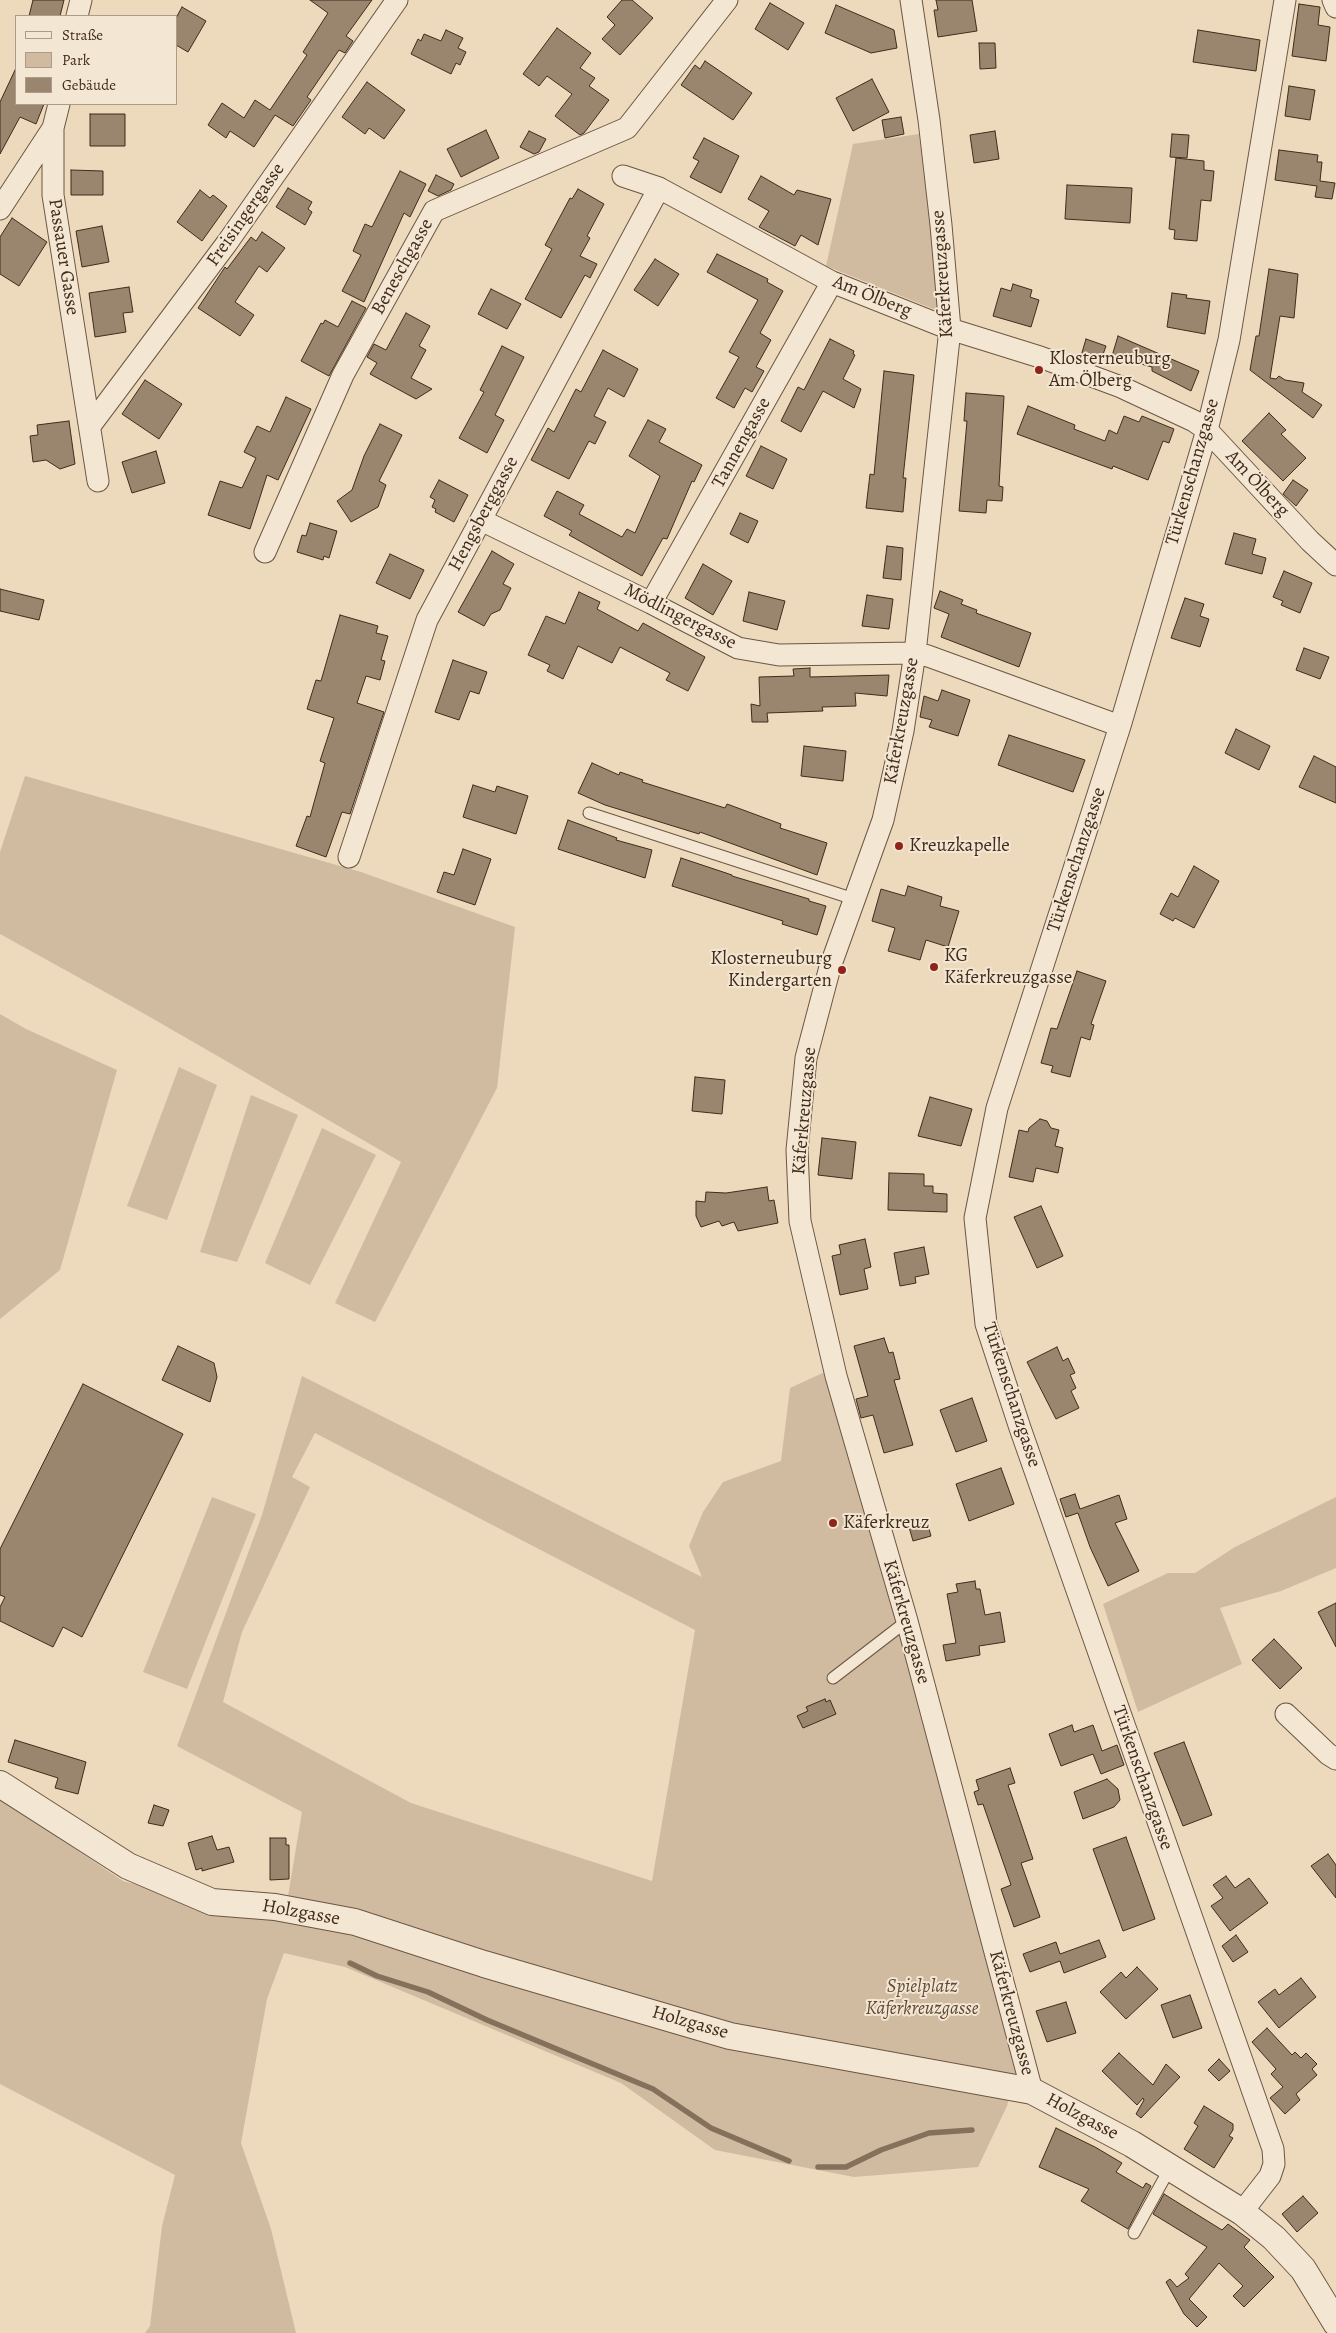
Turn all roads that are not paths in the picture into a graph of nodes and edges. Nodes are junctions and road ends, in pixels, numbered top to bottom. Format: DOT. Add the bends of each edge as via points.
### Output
graph roads {
  1 [pos="81,0"];
  2 [pos="397,0"];
  3 [pos="727,0"];
  4 [pos="911,0"];
  5 [pos="1285,0"];
  6 [pos="1332,0"];
  7 [pos="1336,7"];
  8 [pos="77,15"];
  9 [pos="59,105"];
  10 [pos="54,128"];
  11 [pos="622,176"];
  12 [pos="659,188"];
  13 [pos="0,209"];
  14 [pos="832,282"];
  15 [pos="950,329"];
  16 [pos="90,426"];
  17 [pos="1207,430"];
  18 [pos="98,481"];
  19 [pos="482,520"];
  20 [pos="265,552"];
  21 [pos="1336,565"];
  22 [pos="651,603"];
  23 [pos="915,653"];
  24 [pos="1120,726"];
  25 [pos="589,813"];
  26 [pos="349,857"];
  27 [pos="854,899"];
  28 [pos="907,1621"];
  29 [pos="834,1678"];
  30 [pos="1286,1714"];
  31 [pos="1336,1759"];
  32 [pos="0,1784"];
  33 [pos="1032,2091"];
  34 [pos="1170,2168"];
  35 [pos="1242,2212"];
  36 [pos="1134,2233"];
  37 [pos="1336,2323"];
  1 -- 8 [label="street"];
  2 -- 16 [label="street, Freisingergasse" via="227,244"];
  3 -- 20 [label="street, Beneschgasse" via="627,128 434,211 343,375"];
  4 -- 15 [label="street, Käferkreuzgasse" via="929,120"];
  5 -- 17 [label="street, Türkenschanzgasse" via="1229,340"];
  6 -- 7 [label="street"];
  9 -- 10 [label="street"];
  10 -- 13 [label="street"];
  10 -- 16 [label="street, Passauer Gasse" via="53,195"];
  11 -- 12 [label="street, Am Ölberg"];
  12 -- 14 [label="street, Am Ölberg"];
  12 -- 19 [label="street, Hengsberggasse"];
  14 -- 15 [label="street, Am Ölberg"];
  14 -- 22 [label="street, Tannengasse"];
  15 -- 17 [label="street, Am Ölberg" via="1121,387"];
  15 -- 23 [label="street, Käferkreuzgasse"];
  16 -- 18 [label="street, Passauer Gasse"];
  17 -- 21 [label="street, Am Ölberg"];
  17 -- 24 [label="street, Türkenschanzgasse"];
  19 -- 22 [label="street, Mödlingergasse"];
  19 -- 26 [label="street, Hengsberggasse" via="428,620"];
  22 -- 23 [label="street, Mödlingergasse" via="738,648 779,655"];
  23 -- 24 [label="street, Mödlingergasse"];
  23 -- 27 [label="street, Käferkreuzgasse" via="883,820"];
  24 -- 35 [label="street, Türkenschanzgasse" via="998,1108 975,1218 986,1324 1273,2150 1274,2164 1270,2176"];
  25 -- 27 [label="lane"];
  27 -- 28 [label="street, Käferkreuzgasse" via="830,967 806,1058 797,1150 800,1221 836,1376"];
  28 -- 29 [label="lane"];
  28 -- 33 [label="street, Käferkreuzgasse"];
  30 -- 31 [label="street"];
  32 -- 33 [label="street, Holzgasse" via="128,1866 212,1902 275,1907 355,1922 484,1964 730,2036"];
  33 -- 34 [label="street, Holzgasse" via="1084,2117"];
  34 -- 35 [label="street, Holzgasse"];
  34 -- 36 [label="lane"];
  35 -- 37 [label="street, Holzgasse" via="1274,2238 1302,2269"];
}
